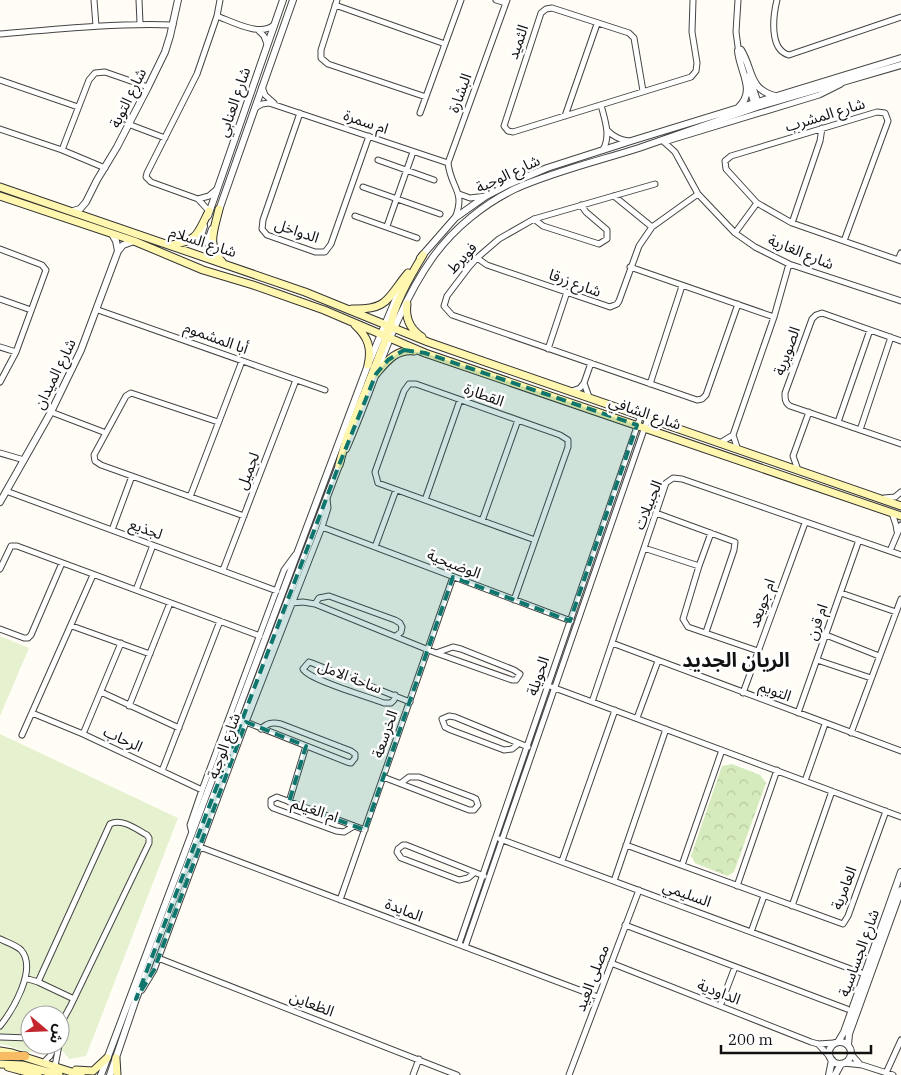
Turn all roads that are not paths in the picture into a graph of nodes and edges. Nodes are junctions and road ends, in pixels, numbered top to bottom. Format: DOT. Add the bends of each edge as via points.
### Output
graph roads {
  1 [pos="94,0"];
  2 [pos="139,0"];
  3 [pos="178,0"];
  4 [pos="220,0"];
  5 [pos="283,0"];
  6 [pos="293,0"];
  7 [pos="460,0"];
  8 [pos="496,0"];
  9 [pos="693,0"];
  10 [pos="738,0"];
  11 [pos="777,0"];
  12 [pos="506,2"];
  13 [pos="336,3"];
  14 [pos="217,16"];
  15 [pos="901,18"];
  16 [pos="140,23"];
  17 [pos="173,24"];
  18 [pos="597,24"];
  19 [pos="274,25"];
  20 [pos="96,26"];
  21 [pos="259,31"];
  22 [pos="0,34"];
  23 [pos="267,44"];
  24 [pos="445,44"];
  25 [pos="740,50"];
  26 [pos="901,58"];
  27 [pos="901,65"];
  28 [pos="0,80"];
  29 [pos="847,81"];
  30 [pos="148,87"];
  31 [pos="262,87"];
  32 [pos="643,91"];
  33 [pos="776,96"];
  34 [pos="426,97"];
  35 [pos="276,105"];
  36 [pos="601,105"];
  37 [pos="756,105"];
  38 [pos="78,107"];
  39 [pos="254,109"];
  40 [pos="736,109"];
  41 [pos="300,113"];
  42 [pos="420,113"];
  43 [pos="565,116"];
  44 [pos="128,124"];
  45 [pos="822,128"];
  46 [pos="0,129"];
  47 [pos="608,130"];
  48 [pos="369,136"];
  49 [pos="165,138"];
  50 [pos="680,138"];
  51 [pos="631,141"];
  52 [pos="664,142"];
  53 [pos="62,150"];
  54 [pos="603,150"];
  55 [pos="413,152"];
  56 [pos="675,152"];
  57 [pos="606,158"];
  58 [pos="378,160"];
  59 [pos="448,163"];
  60 [pos="105,168"];
  61 [pos="407,170"];
  62 [pos="434,180"];
  63 [pos="655,184"];
  64 [pos="0,187"];
  65 [pos="363,187"];
  66 [pos="217,189"];
  67 [pos="459,194"];
  68 [pos="698,194"];
  69 [pos="0,196"];
  70 [pos="486,196"];
  71 [pos="614,196"];
  72 [pos="397,198"];
  73 [pos="198,199"];
  74 [pos="86,202"];
  75 [pos="757,203"];
  76 [pos="582,205"];
  77 [pos="219,209"];
  78 [pos="73,211"];
  79 [pos="210,212"];
  80 [pos="440,214"];
  81 [pos="355,216"];
  82 [pos="92,218"];
  83 [pos="456,218"];
  84 [pos="534,219"];
  85 [pos="792,223"];
  86 [pos="387,226"];
  87 [pos="652,227"];
  88 [pos="734,233"];
  89 [pos="112,234"];
  90 [pos="417,238"];
  91 [pos="844,241"];
  92 [pos="134,242"];
  93 [pos="169,246"];
  94 [pos="0,249"];
  95 [pos="118,251"];
  96 [pos="901,253"];
  97 [pos="423,255"];
  98 [pos="477,258"];
  99 [pos="900,261"];
  100 [pos="224,263"];
  101 [pos="789,264"];
  102 [pos="630,267"];
  103 [pos="408,273"];
  104 [pos="682,286"];
  105 [pos="567,292"];
  106 [pos="0,299"];
  107 [pos="901,302"];
  108 [pos="407,304"];
  109 [pos="738,304"];
  110 [pos="347,308"];
  111 [pos="31,310"];
  112 [pos="98,310"];
  113 [pos="324,310"];
  114 [pos="774,317"];
  115 [pos="349,320"];
  116 [pos="870,330"];
  117 [pos="388,331"];
  118 [pos="891,337"];
  119 [pos="901,341"];
  120 [pos="428,342"];
  121 [pos="0,347"];
  122 [pos="548,349"];
  123 [pos="16,352"];
  124 [pos="425,353"];
  125 [pos="468,356"];
  126 [pos="242,361"];
  127 [pos="590,363"];
  128 [pos="368,365"];
  129 [pos="376,374"];
  130 [pos="296,380"];
  131 [pos="0,382"];
  132 [pos="584,384"];
  133 [pos="650,384"];
  134 [pos="325,390"];
  135 [pos="572,391"];
  136 [pos="590,397"];
  137 [pos="460,400"];
  138 [pos="51,412"];
  139 [pos="809,412"];
  140 [pos="644,416"];
  141 [pos="518,420"];
  142 [pos="218,422"];
  143 [pos="838,422"];
  144 [pos="641,427"];
  145 [pos="860,430"];
  146 [pos="106,433"];
  147 [pos="733,435"];
  148 [pos="720,444"];
  149 [pos="901,444"];
  150 [pos="738,450"];
  151 [pos="0,453"];
  152 [pos="794,456"];
  153 [pos="24,460"];
  154 [pos="781,464"];
  155 [pos="339,465"];
  156 [pos="798,470"];
  157 [pos="132,476"];
  158 [pos="396,490"];
  159 [pos="6,491"];
  160 [pos="901,492"];
  161 [pos="190,497"];
  162 [pos="327,499"];
  163 [pos="879,499"];
  164 [pos="426,500"];
  165 [pos="0,502"];
  166 [pos="901,506"];
  167 [pos="892,512"];
  168 [pos="656,514"];
  169 [pos="244,516"];
  170 [pos="901,516"];
  171 [pos="606,518"];
  172 [pos="612,520"];
  173 [pos="482,521"];
  174 [pos="804,522"];
  175 [pos="901,525"];
  176 [pos="322,527"];
  177 [pos="112,530"];
  178 [pos="897,532"];
  179 [pos="712,533"];
  180 [pos="535,540"];
  181 [pos="859,540"];
  182 [pos="153,545"];
  183 [pos="375,547"];
  184 [pos="644,548"];
  185 [pos="298,550"];
  186 [pos="890,551"];
  187 [pos="901,555"];
  188 [pos="62,563"];
  189 [pos="699,566"];
  190 [pos="0,569"];
  191 [pos="223,570"];
  192 [pos="93,574"];
  193 [pos="453,577"];
  194 [pos="136,590"];
  195 [pos="277,591"];
  196 [pos="296,592"];
  197 [pos="841,593"];
  198 [pos="901,599"];
  199 [pos="514,600"];
  200 [pos="292,602"];
  201 [pos="306,602"];
  202 [pos="170,603"];
  203 [pos="315,604"];
  204 [pos="896,612"];
  205 [pos="220,621"];
  206 [pos="570,621"];
  207 [pos="576,623"];
  208 [pos="72,626"];
  209 [pos="0,629"];
  210 [pos="706,632"];
  211 [pos="826,635"];
  212 [pos="260,636"];
  213 [pos="396,636"];
  214 [pos="121,642"];
  215 [pos="612,643"];
  216 [pos="428,649"];
  217 [pos="758,652"];
  218 [pos="436,653"];
  219 [pos="150,654"];
  220 [pos="879,656"];
  221 [pos="817,660"];
  222 [pos="658,661"];
  223 [pos="871,678"];
  224 [pos="548,686"];
  225 [pos="554,687"];
  226 [pos="101,692"];
  227 [pos="742,693"];
  228 [pos="395,695"];
  229 [pos="410,702"];
  230 [pos="592,702"];
  231 [pos="129,706"];
  232 [pos="614,710"];
  233 [pos="32,713"];
  234 [pos="798,713"];
  235 [pos="637,718"];
  236 [pos="246,722"];
  237 [pos="826,724"];
  238 [pos="179,728"];
  239 [pos="261,729"];
  240 [pos="666,729"];
  241 [pos="851,733"];
  242 [pos="83,734"];
  243 [pos="22,735"];
  244 [pos="518,744"];
  245 [pos="306,746"];
  246 [pos="526,746"];
  247 [pos="533,748"];
  248 [pos="722,750"];
  249 [pos="901,752"];
  250 [pos="777,770"];
  251 [pos="162,771"];
  252 [pos="383,777"];
  253 [pos="805,781"];
  254 [pos="401,783"];
  255 [pos="202,790"];
  256 [pos="832,791"];
  257 [pos="289,802"];
  258 [pos="886,811"];
  259 [pos="901,817"];
  260 [pos="354,826"];
  261 [pos="365,830"];
  262 [pos="192,835"];
  263 [pos="496,837"];
  264 [pos="502,839"];
  265 [pos="626,845"];
  266 [pos="200,847"];
  267 [pos="562,862"];
  268 [pos="682,865"];
  269 [pos="901,872"];
  270 [pos="474,873"];
  271 [pos="482,876"];
  272 [pos="489,878"];
  273 [pos="614,880"];
  274 [pos="737,886"];
  275 [pos="639,890"];
  276 [pos="901,890"];
  277 [pos="764,896"];
  278 [pos="340,900"];
  279 [pos="792,906"];
  280 [pos="626,926"];
  281 [pos="751,932"];
  282 [pos="0,939"];
  283 [pos="459,944"];
  284 [pos="465,946"];
  285 [pos="158,958"];
  286 [pos="611,963"];
  287 [pos="734,967"];
  288 [pos="868,975"];
  289 [pos="25,978"];
  290 [pos="38,982"];
  291 [pos="598,997"];
  292 [pos="74,999"];
  293 [pos="136,999"];
  294 [pos="70,1006"];
  295 [pos="720,1006"];
  296 [pos="847,1009"];
  297 [pos="0,1026"];
  298 [pos="0,1037"];
  299 [pos="20,1038"];
  300 [pos="901,1040"];
  301 [pos="836,1043"];
  302 [pos="818,1044"];
  303 [pos="848,1045"];
  304 [pos="0,1050"];
  305 [pos="851,1054"];
  306 [pos="50,1055"];
  307 [pos="59,1055"];
  308 [pos="0,1056"];
  309 [pos="25,1056"];
  310 [pos="107,1058"];
  311 [pos="116,1058"];
  312 [pos="831,1058"];
  313 [pos="419,1060"];
  314 [pos="44,1062"];
  315 [pos="0,1064"];
  316 [pos="842,1064"];
  317 [pos="862,1065"];
  318 [pos="58,1069"];
  319 [pos="886,1073"];
  320 [pos="38,1075"];
  321 [pos="81,1075"];
  322 [pos="101,1075"];
  323 [pos="110,1075"];
  324 [pos="117,1075"];
  325 [pos="413,1075"];
  326 [pos="456,1075"];
  327 [pos="569,1075"];
  328 [pos="829,1075"];
  329 [pos="835,1075"];
  330 [pos="893,1075"];
  1 -- 20 [label="street"];
  2 -- 16 [label="street"];
  3 -- 17 [label="street, شارع التوبة"];
  4 -- 14 [label="street"];
  5 -- 19 [label="street, شارع العنابي"];
  6 -- 31 [label="street, شارع العنابي"];
  7 -- 24 [label="street"];
  8 -- 12 [label="street"];
  9 -- 32 [label="street, الثميد" via="692,32 698,63 694,74"];
  10 -- 25 [label="street" via="736,21"];
  11 -- 15 [label="street" via="776,41 778,49 789,55"];
  12 -- 59 [label="street, البشارة"];
  13 -- 24 [label="street"];
  13 -- 34 [label="street" via="321,58 328,64"];
  14 -- 21 [label="street"];
  14 -- 49 [label="street" via="197,74"];
  16 -- 17 [label="street"];
  16 -- 20 [label="street"];
  17 -- 30 [label="street, شارع التوبة" via="165,52"];
  18 -- 32 [label="street, الثميد" via="629,33 634,38"];
  18 -- 43 [label="street"];
  18 -- 43 [label="street, الثميد" via="552,8 541,13 504,126 513,132"];
  19 -- 21 [label="street"];
  19 -- 23 [label="street, شارع العنابي"];
  20 -- 22 [label="street"];
  21 -- 23 [label="street"];
  23 -- 66 [label="street, شارع العنابي"];
  24 -- 34 [label="street"];
  25 -- 33 [label="street" via="757,87"];
  25 -- 37 [label="street"];
  25 -- 40 [label="street" via="739,61 748,89 746,98"];
  26 -- 33 [label="street, شارع الوجبة"];
  27 -- 29 [label="street, شارع الوجبة"];
  28 -- 38 [label="street"];
  29 -- 37 [label="street, شارع الوجبة"];
  29 -- 50 [label="street, شارع الوجبة" via="819,95"];
  30 -- 38 [label="street" via="100,72 91,76"];
  30 -- 44 [label="street, شارع التوبة"];
  31 -- 35 [label="street" via="267,98"];
  31 -- 39 [label="street, شارع العنابي"];
  32 -- 36 [label="street, الثميد"];
  33 -- 37 [label="street, شارع الوجبة"];
  34 -- 42 [label="street"];
  35 -- 39 [label="street, ام سمرة" via="265,102"];
  35 -- 41 [label="street, ام سمرة"];
  36 -- 43 [label="street, الثميد"];
  36 -- 47 [label="street"];
  37 -- 40 [label="street, شارع الوجبة"];
  37 -- 57 [label="street, شارع الوجبة"];
  38 -- 53 [label="street"];
  39 -- 77 [label="street, شارع العنابي"];
  40 -- 51 [label="street, شارع الوجبة"];
  41 -- 48 [label="street, ام سمرة"];
  41 -- 48 [label="street, الدواخل" via="263,220 262,229 267,236 315,252 325,252 331,244"];
  44 -- 49 [label="street"];
  44 -- 60 [label="street, شارع التوبة"];
  45 -- 75 [label="street, شارع المشرب" via="731,156 725,161 726,169"];
  45 -- 85 [label="street"];
  45 -- 91 [label="street, شارع المشرب" via="877,112 888,117"];
  46 -- 53 [label="street"];
  47 -- 51 [label="street" via="622,140"];
  47 -- 54 [label="street"];
  48 -- 55 [label="street, ام سمرة"];
  49 -- 73 [label="street" via="146,176 151,182"];
  50 -- 52 [label="street, شارع الوجبة"];
  50 -- 56 [label="street"];
  51 -- 54 [label="street, شارع الوجبة"];
  52 -- 56 [label="street, شارع الغارية"];
  52 -- 57 [label="street, شارع الوجبة"];
  53 -- 60 [label="street"];
  54 -- 70 [label="street, شارع الوجبة" via="547,168"];
  55 -- 59 [label="street, ام سمرة"];
  55 -- 61 [label="street"];
  56 -- 68 [label="street, شارع الغارية"];
  57 -- 108 [label="street, شارع الوجبة" via="517,188 492,202 447,240 420,278"];
  58 -- 61 [label="street"];
  59 -- 67 [label="street" via="451,180"];
  60 -- 74 [label="street, شارع التوبة"];
  61 -- 62 [label="street"];
  61 -- 72 [label="street"];
  63 -- 71 [label="street, فويرط"];
  64 -- 78 [label="main road, شارع السلام"];
  65 -- 72 [label="street"];
  66 -- 73 [label="street"];
  66 -- 79 [label="street, شارع العنابي"];
  67 -- 70 [label="street" via="470,198"];
  67 -- 83 [label="street" via="460,207"];
  68 -- 87 [label="street, شارع زرقا"];
  68 -- 88 [label="street, شارع الغارية"];
  69 -- 89 [label="main road, شارع السلام"];
  70 -- 83 [label="street, شارع الوجبة"];
  71 -- 76 [label="street, فويرط"];
  71 -- 87 [label="street"];
  72 -- 80 [label="street"];
  72 -- 86 [label="street"];
  73 -- 79 [label="street"];
  74 -- 78 [label="street, شارع التوبة"];
  74 -- 82 [label="street" via="86,211"];
  75 -- 85 [label="street, شارع المشرب"];
  75 -- 88 [label="street"];
  76 -- 84 [label="street, فويرط"];
  76 -- 84 [label="street" via="607,230 604,242 599,244 544,226"];
  77 -- 79 [label="street, شارع العنابي" via="208,241 203,243 200,239"];
  77 -- 100 [label="main road" via="212,246"];
  78 -- 82 [label="main road, شارع السلام"];
  79 -- 93 [label="main road" via="194,238"];
  81 -- 86 [label="street"];
  82 -- 93 [label="main road, شارع السلام"];
  83 -- 97 [label="street, شارع الوجبة"];
  84 -- 98 [label="street, فويرط" via="499,239"];
  85 -- 91 [label="street, شارع المشرب"];
  86 -- 90 [label="street"];
  87 -- 102 [label="street, شارع زرقا"];
  88 -- 101 [label="street, شارع الغارية"];
  89 -- 92 [label="main road, شارع السلام"];
  89 -- 95 [label="street"];
  91 -- 99 [label="street, شارع المشرب"];
  92 -- 95 [label="street" via="123,245"];
  92 -- 113 [label="main road, شارع السلام" via="190,265"];
  93 -- 100 [label="main road, شارع السلام"];
  94 -- 111 [label="street" via="45,268"];
  95 -- 112 [label="street, شارع الميدان"];
  96 -- 99 [label="street"];
  97 -- 103 [label="street, شارع الوجبة"];
  97 -- 117 [label="main road"];
  98 -- 105 [label="street, شارع زرقا"];
  98 -- 122 [label="street, فويرط" via="447,296 444,306 447,311"];
  100 -- 110 [label="main road, شارع السلام"];
  101 -- 107 [label="street, شارع الغارية"];
  101 -- 114 [label="street"];
  102 -- 104 [label="street"];
  102 -- 105 [label="street, شارع زرقا" via="619,301 614,306 604,306"];
  103 -- 110 [label="main road" via="376,308"];
  103 -- 117 [label="street, شارع الوجبة" via="396,297"];
  104 -- 109 [label="street"];
  104 -- 133 [label="street"];
  105 -- 122 [label="street"];
  106 -- 111 [label="street"];
  108 -- 117 [label="street, شارع الوجبة"];
  108 -- 120 [label="main road" via="405,315 409,323"];
  109 -- 114 [label="street"];
  109 -- 133 [label="street, فويرط" via="702,399"];
  110 -- 117 [label="main road, شارع السلام"];
  111 -- 123 [label="street"];
  112 -- 126 [label="street, أبا المشموم"];
  112 -- 138 [label="street, شارع الميدان"];
  113 -- 115 [label="main road, شارع السلام"];
  113 -- 117 [label="main road"];
  114 -- 147 [label="street"];
  115 -- 117 [label="main road, شارع السلام"];
  115 -- 128 [label="main road" via="367,339 370,351"];
  116 -- 118 [label="street, الصويرية"];
  116 -- 139 [label="street, الصويرية" via="822,313 812,319 785,393 787,404"];
  116 -- 143 [label="street"];
  117 -- 120 [label="main road, شارع الشافي"];
  117 -- 124 [label="main road, شارع الشافي"];
  117 -- 125 [label="main road"];
  117 -- 128 [label="street, شارع الوجبة"];
  117 -- 129 [label="street, شارع الوجبة"];
  117 -- 155 [label="main road"];
  118 -- 119 [label="street, الصويرية"];
  118 -- 145 [label="street"];
  120 -- 125 [label="main road, شارع الشافي"];
  121 -- 123 [label="street"];
  122 -- 127 [label="street, فويرط"];
  123 -- 131 [label="street"];
  124 -- 129 [label="main road" via="404,350 396,353"];
  124 -- 144 [label="main road, شارع الشافي"];
  125 -- 135 [label="main road, شارع الشافي"];
  126 -- 130 [label="street, أبا المشموم"];
  126 -- 142 [label="street"];
  127 -- 132 [label="street"];
  127 -- 133 [label="street, فويرط"];
  128 -- 185 [label="street, شارع الوجبة"];
  129 -- 155 [label="street, شارع الوجبة"];
  130 -- 134 [label="street, أبا المشموم"];
  130 -- 169 [label="street, لجميل"];
  132 -- 135 [label="street"];
  132 -- 136 [label="street"];
  135 -- 136 [label="main road, شارع الشافي"];
  136 -- 140 [label="main road, شارع الشافي"];
  137 -- 141 [label="street, القطارة"];
  137 -- 158 [label="street, القطارة" via="416,384 409,384 404,391 375,472 378,483"];
  137 -- 164 [label="street"];
  138 -- 146 [label="street"];
  138 -- 153 [label="street, شارع الميدان"];
  139 -- 143 [label="street, الصويرية"];
  139 -- 152 [label="street"];
  140 -- 144 [label="street, الحويلة"];
  140 -- 148 [label="main road, شارع الشافي"];
  141 -- 173 [label="street"];
  141 -- 180 [label="street, القطارة" via="568,440"];
  142 -- 146 [label="street" via="131,392"];
  142 -- 161 [label="street"];
  143 -- 145 [label="street, الصويرية"];
  144 -- 167 [label="main road, شارع الشافي"];
  144 -- 171 [label="street, الحويلة"];
  144 -- 172 [label="street, الحويلة"];
  145 -- 149 [label="street, الصويرية"];
  146 -- 157 [label="street" via="94,455 95,461"];
  147 -- 148 [label="street"];
  147 -- 150 [label="street"];
  148 -- 150 [label="main road, شارع الشافي"];
  150 -- 154 [label="main road, شارع الشافي"];
  151 -- 153 [label="street"];
  152 -- 154 [label="street"];
  152 -- 156 [label="street"];
  153 -- 159 [label="street, شارع الميدان"];
  154 -- 156 [label="main road, شارع الشافي"];
  155 -- 162 [label="street, شارع الوجبة"];
  156 -- 163 [label="main road, شارع الشافي"];
  157 -- 161 [label="street"];
  157 -- 177 [label="street"];
  158 -- 164 [label="street, القطارة"];
  158 -- 183 [label="street"];
  159 -- 165 [label="street, شارع الميدان"];
  159 -- 177 [label="street, لجذيع"];
  160 -- 163 [label="street" via="895,497"];
  161 -- 169 [label="street"];
  162 -- 176 [label="street, شارع الوجبة" via="328,508"];
  162 -- 293 [label="street, شارع الوجبة"];
  163 -- 166 [label="main road, شارع الشافي"];
  164 -- 173 [label="street, القطارة"];
  167 -- 170 [label="main road, شارع الشافي"];
  167 -- 178 [label="street"];
  168 -- 174 [label="street, الجبيلات" via="666,483 673,478 682,478"];
  168 -- 179 [label="street"];
  168 -- 184 [label="street, الجبيلات"];
  169 -- 191 [label="street, لجميل"];
  171 -- 172 [label="street"];
  171 -- 206 [label="street, الحويلة"];
  172 -- 207 [label="street, الحويلة"];
  173 -- 180 [label="street, القطارة"];
  174 -- 181 [label="street, الجبيلات"];
  174 -- 217 [label="street, ام جويعد"];
  175 -- 178 [label="street"];
  176 -- 183 [label="street, الوضيحية"];
  176 -- 196 [label="street, شارع الوجبة"];
  177 -- 182 [label="street, لجذيع"];
  178 -- 186 [label="street"];
  179 -- 189 [label="street"];
  179 -- 210 [label="street" via="735,542 735,545"];
  180 -- 199 [label="street, القطارة"];
  181 -- 186 [label="street, الجبيلات"];
  181 -- 197 [label="street, ام قرن"];
  182 -- 191 [label="street, لجذيع"];
  182 -- 194 [label="street"];
  183 -- 193 [label="street, الوضيحية"];
  184 -- 189 [label="street"];
  184 -- 215 [label="street, الجبيلات"];
  185 -- 195 [label="street, شارع الوجبة" via="284,570"];
  185 -- 262 [label="street, شارع الوجبة"];
  186 -- 187 [label="street, الجبيلات"];
  188 -- 190 [label="street" via="11,546"];
  188 -- 192 [label="street"];
  188 -- 209 [label="street" via="31,635 24,638"];
  189 -- 210 [label="street" via="683,620 688,627"];
  191 -- 195 [label="street, لجذيع"];
  192 -- 194 [label="street"];
  192 -- 208 [label="street"];
  193 -- 199 [label="street, الوضيحية"];
  193 -- 216 [label="street, الخرسعة"];
  194 -- 202 [label="street"];
  195 -- 212 [label="street, شارع الوجبة"];
  196 -- 200 [label="street, شارع الوجبة"];
  196 -- 201 [label="street"];
  197 -- 204 [label="street"];
  197 -- 211 [label="street, ام قرن"];
  198 -- 204 [label="street"];
  199 -- 206 [label="street, الوضيحية"];
  200 -- 201 [label="street"];
  200 -- 236 [label="street, شارع الوجبة"];
  201 -- 203 [label="street"];
  202 -- 205 [label="street"];
  202 -- 219 [label="street"];
  203 -- 213 [label="street"];
  203 -- 213 [label="street" via="319,598 329,596 395,620 402,626"];
  204 -- 220 [label="street"];
  205 -- 212 [label="street"];
  205 -- 238 [label="street"];
  206 -- 207 [label="street, الوضيحية"];
  206 -- 224 [label="street, الحويلة"];
  207 -- 225 [label="street, الحويلة"];
  208 -- 214 [label="street"];
  208 -- 233 [label="street"];
  210 -- 217 [label="street"];
  211 -- 220 [label="street"];
  211 -- 221 [label="street, ام قرن"];
  212 -- 255 [label="street, شارع الوجبة"];
  213 -- 216 [label="street"];
  214 -- 219 [label="street"];
  214 -- 226 [label="street"];
  215 -- 222 [label="street, التويم"];
  215 -- 230 [label="street, الجبيلات"];
  216 -- 218 [label="street"];
  216 -- 229 [label="street, الخرسعة"];
  217 -- 227 [label="street, ام جويعد"];
  218 -- 218 [label="street" via="512,680 520,674 461,649 453,647"];
  219 -- 231 [label="street"];
  220 -- 223 [label="street"];
  221 -- 223 [label="street"];
  221 -- 234 [label="street, ام قرن"];
  222 -- 227 [label="street, التويم"];
  222 -- 235 [label="street"];
  223 -- 241 [label="street"];
  224 -- 225 [label="street"];
  224 -- 246 [label="street, الحويلة"];
  225 -- 230 [label="street"];
  225 -- 247 [label="street, الحويلة"];
  226 -- 231 [label="street"];
  226 -- 242 [label="street"];
  227 -- 234 [label="street, التويم"];
  228 -- 228 [label="street, ساحة الامل" via="309,662 303,669 325,682 384,703 391,704"];
  228 -- 229 [label="street, ساحة الامل"];
  229 -- 252 [label="street, الخرسعة"];
  230 -- 232 [label="street"];
  231 -- 238 [label="street"];
  232 -- 235 [label="street"];
  232 -- 267 [label="street"];
  233 -- 242 [label="street, الرحاب"];
  233 -- 243 [label="street"];
  234 -- 237 [label="street, التويم"];
  235 -- 240 [label="street"];
  236 -- 239 [label="street"];
  236 -- 266 [label="street, شارع الوجبة"];
  237 -- 241 [label="street, التويم"];
  237 -- 253 [label="street"];
  238 -- 251 [label="street"];
  239 -- 245 [label="street"];
  239 -- 245 [label="street" via="274,722 281,724 351,751 355,758 351,763"];
  240 -- 248 [label="street"];
  240 -- 265 [label="street"];
  241 -- 249 [label="street, التويم"];
  242 -- 251 [label="street, الرحاب"];
  244 -- 244 [label="street" via="455,717 442,719 450,730 504,750"];
  244 -- 246 [label="street"];
  245 -- 257 [label="street"];
  246 -- 247 [label="street"];
  246 -- 263 [label="street, الحويلة"];
  247 -- 264 [label="street, الحويلة"];
  248 -- 250 [label="street"];
  248 -- 268 [label="street"];
  250 -- 253 [label="street"];
  250 -- 274 [label="street"];
  251 -- 255 [label="street, الرحاب"];
  252 -- 254 [label="street"];
  252 -- 261 [label="street, الخرسعة"];
  253 -- 256 [label="street"];
  254 -- 254 [label="street" via="469,810 478,805 472,797 419,777 409,777"];
  255 -- 262 [label="street, شارع الوجبة" via="190,825"];
  256 -- 258 [label="street"];
  256 -- 279 [label="street"];
  257 -- 260 [label="street, ام الغيلم"];
  257 -- 260 [label="street, ام الغيلم" via="275,797 271,804 274,808 336,831 344,832"];
  258 -- 259 [label="street"];
  258 -- 279 [label="street, العامرية" via="843,924"];
  260 -- 261 [label="street, ام الغيلم"];
  261 -- 278 [label="street, الخرسعة"];
  262 -- 310 [label="street, شارع الوجبة"];
  263 -- 264 [label="street, السليمي"];
  263 -- 271 [label="street, الحويلة"];
  264 -- 267 [label="street, السليمي"];
  264 -- 272 [label="street, الحويلة"];
  265 -- 268 [label="street, العامرية"];
  265 -- 273 [label="street"];
  266 -- 278 [label="street, المايدة"];
  266 -- 285 [label="street, شارع الوجبة"];
  267 -- 273 [label="street, السليمي"];
  268 -- 274 [label="street, العامرية"];
  269 -- 288 [label="street, شارع الجساسية"];
  270 -- 270 [label="street" via="403,844 397,852 401,858 459,880"];
  270 -- 271 [label="street"];
  271 -- 272 [label="street"];
  271 -- 283 [label="street, الحويلة"];
  272 -- 284 [label="street, الحويلة"];
  273 -- 275 [label="street, السليمي"];
  274 -- 277 [label="street, العامرية"];
  275 -- 280 [label="street, مصلى العيد"];
  275 -- 281 [label="street, السليمي"];
  276 -- 288 [label="street, شارع الجساسية"];
  277 -- 279 [label="street, العامرية"];
  277 -- 281 [label="street"];
  278 -- 283 [label="street, المايدة"];
  280 -- 286 [label="street, مصلى العيد"];
  280 -- 287 [label="street"];
  281 -- 288 [label="street, السليمي"];
  282 -- 289 [label="street" via="20,949 24,955"];
  283 -- 284 [label="street, المايدة"];
  284 -- 291 [label="street, المايدة"];
  285 -- 293 [label="street, شارع الوجبة"];
  285 -- 313 [label="street, الظعاين"];
  286 -- 291 [label="street, مصلى العيد"];
  286 -- 295 [label="street, الداودية"];
  287 -- 295 [label="street"];
  287 -- 296 [label="street"];
  288 -- 301 [label="street, شارع الجساسية" via="844,1032"];
  288 -- 303 [label="street, شارع الجساسية"];
  289 -- 290 [label="street"];
  289 -- 297 [label="street" via="18,1000"];
  290 -- 292 [label="street"];
  290 -- 292 [label="street" via="110,824 122,822 147,834 149,842"];
  291 -- 327 [label="street, مصلى العيد"];
  292 -- 294 [label="street"];
  293 -- 311 [label="street, شارع الوجبة"];
  295 -- 302 [label="street, الداودية"];
  298 -- 299 [label="street"];
  300 -- 319 [label="street"];
  301 -- 302 [label="street, الداودية"];
  301 -- 303 [label="street"];
  301 -- 312 [label="street" via="830,1049"];
  302 -- 312 [label="street, الداودية"];
  303 -- 305 [label="street"];
  304 -- 309 [label="main road"];
  305 -- 316 [label="street" via="849,1060"];
  305 -- 317 [label="street"];
  306 -- 314 [label="street"];
  307 -- 318 [label="street"];
  308 -- 309 [label="highway"];
  309 -- 314 [label="main road"];
  310 -- 318 [label="main road" via="92,1071"];
  310 -- 322 [label="street, شارع الوجبة"];
  311 -- 323 [label="street, شارع الوجبة"];
  311 -- 324 [label="main road"];
  312 -- 316 [label="street"];
  312 -- 328 [label="street"];
  313 -- 325 [label="street"];
  313 -- 326 [label="street, الظعاين"];
  314 -- 318 [label="main road"];
  315 -- 318 [label="main road"];
  315 -- 320 [label="main road"];
  316 -- 317 [label="street"];
  316 -- 329 [label="street"];
  317 -- 319 [label="street"];
  318 -- 321 [label="main road"];
  319 -- 330 [label="street"];
}
